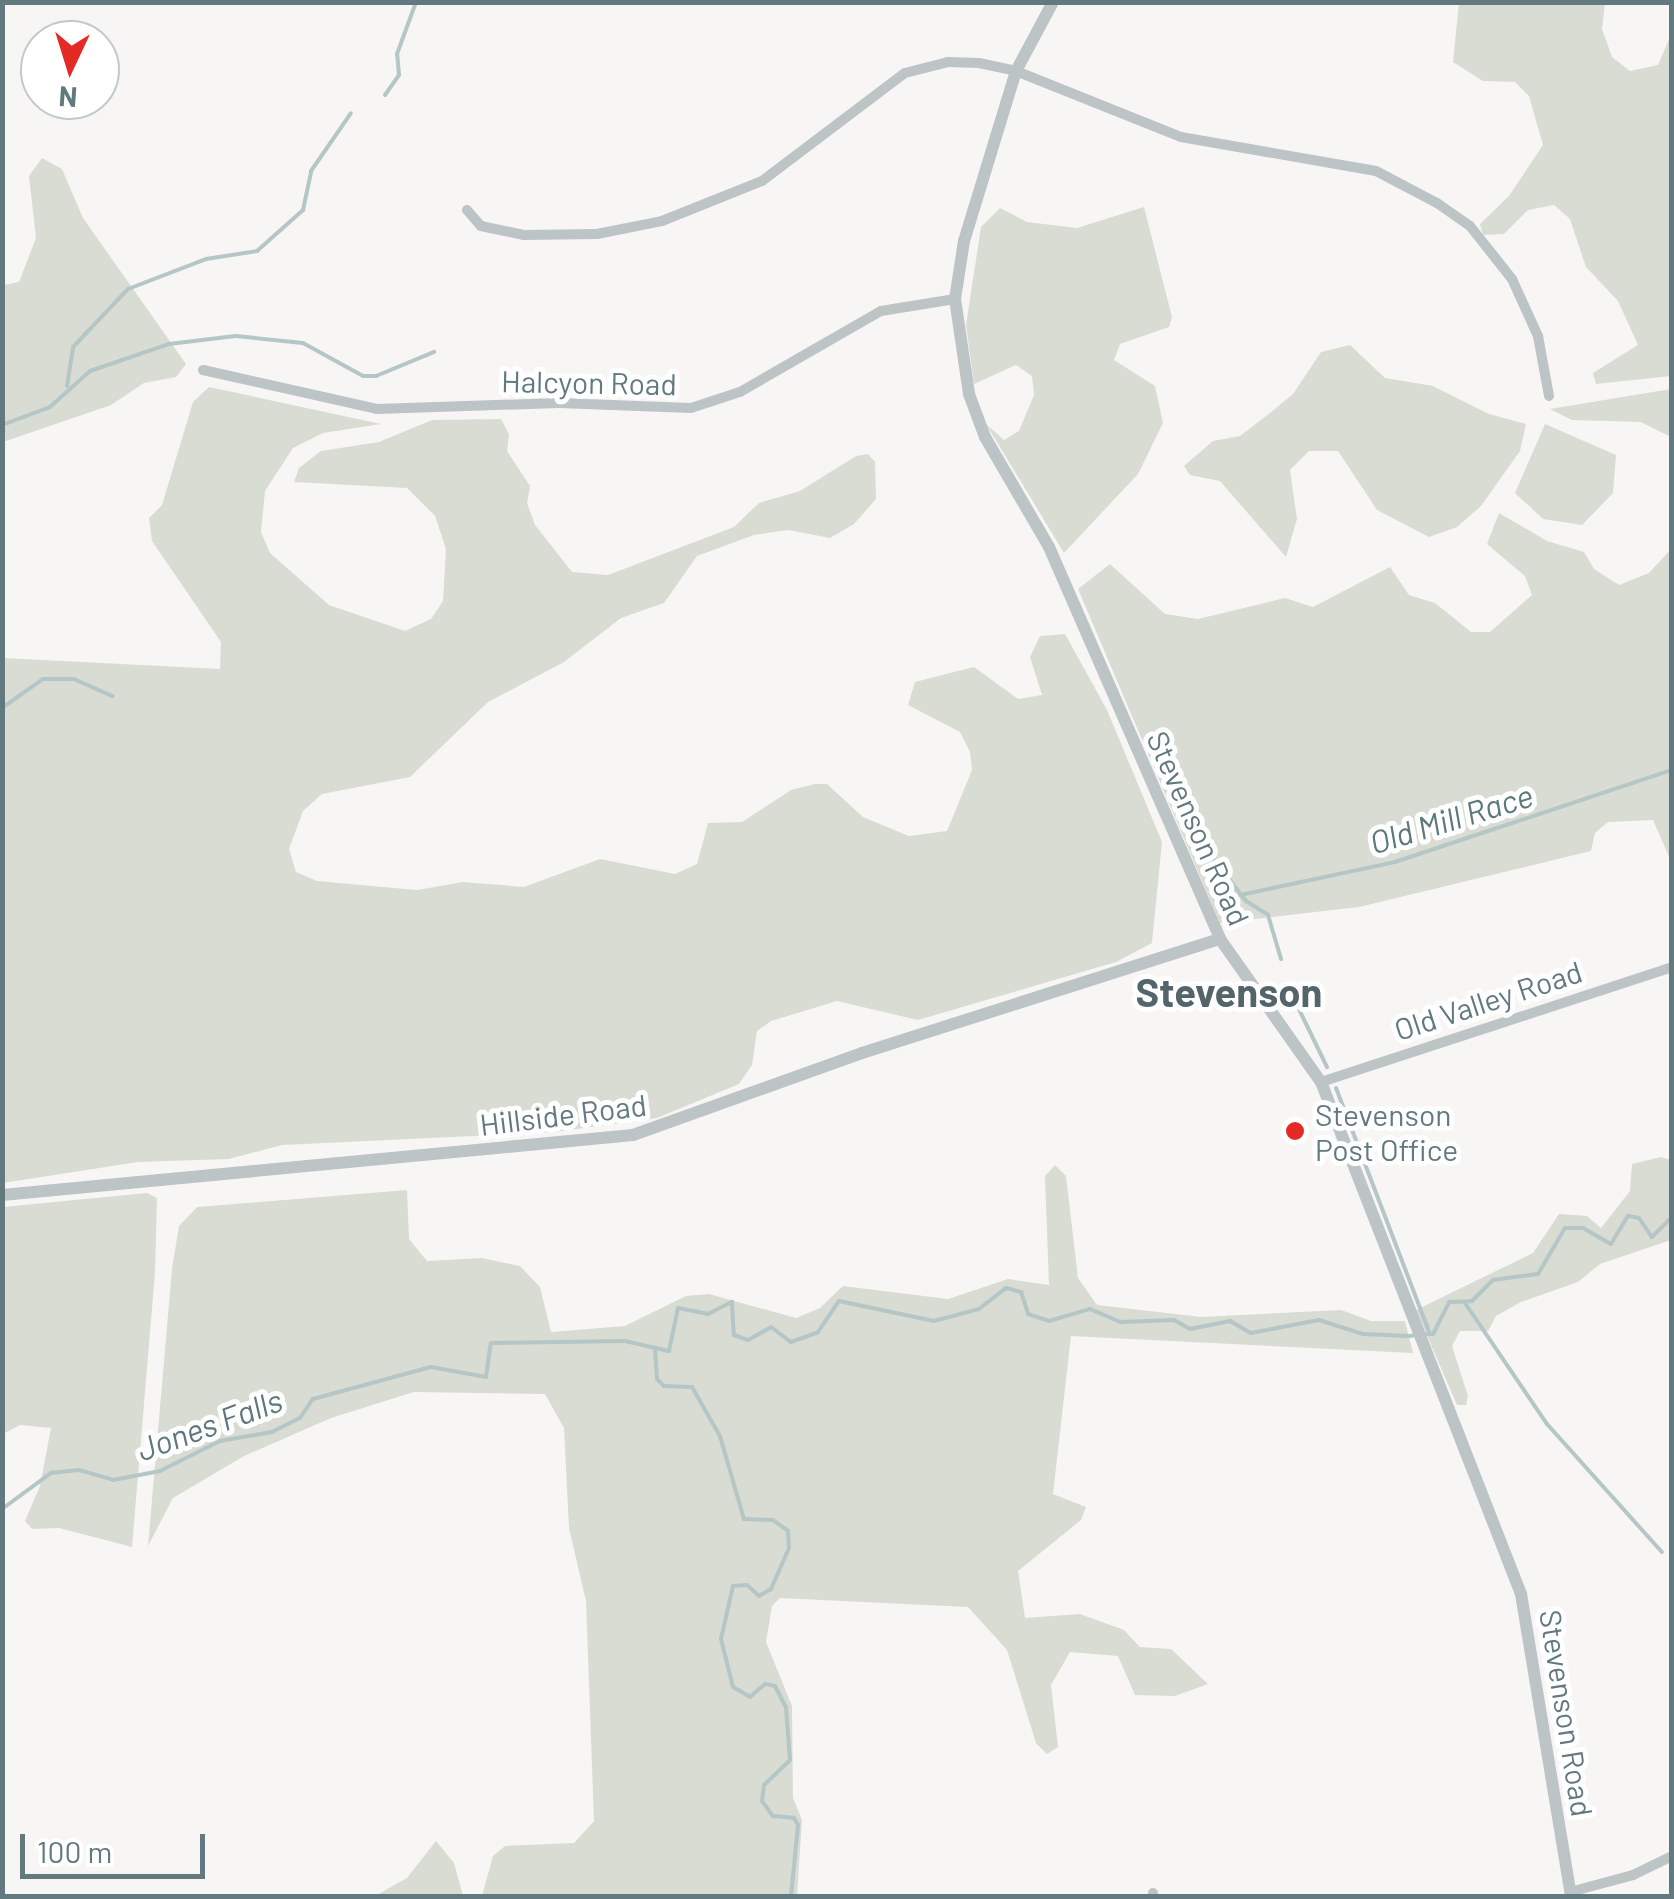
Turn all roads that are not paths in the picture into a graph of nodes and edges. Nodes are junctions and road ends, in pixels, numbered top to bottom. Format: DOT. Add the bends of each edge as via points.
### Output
graph roads {
  1 [pos="1053,2"];
  2 [pos="1016,71"];
  3 [pos="467,210"];
  4 [pos="955,299"];
  5 [pos="203,370"];
  6 [pos="1548,396"];
  7 [pos="1220,939"];
  8 [pos="1672,967"];
  9 [pos="1321,1082"];
  10 [pos="2,1195"];
  11 [pos="1672,1856"];
  12 [pos="1570,1894"];
  1 -- 2 [label="street, Stevenson Road"];
  2 -- 3 [label="street" via="948,62 905,73 762,181 662,221 597,234 524,235 481,226"];
  2 -- 4 [label="street, Stevenson Road" via="964,241"];
  2 -- 6 [label="street" via="1153,129 1376,171 1437,202 1470,226 1512,279 1538,336"];
  4 -- 5 [label="street, Halcyon Road" via="863,318 740,392 692,408 559,403 377,409"];
  4 -- 7 [label="street, Stevenson Road" via="976,418 1053,557"];
  7 -- 9 [label="street, Stevenson Road"];
  7 -- 10 [label="street, Hillside Road" via="862,1052 633,1135"];
  8 -- 9 [label="street, Old Valley Road"];
  9 -- 12 [label="street, Stevenson Road" via="1526,1611"];
  11 -- 12 [label="street"];
}
